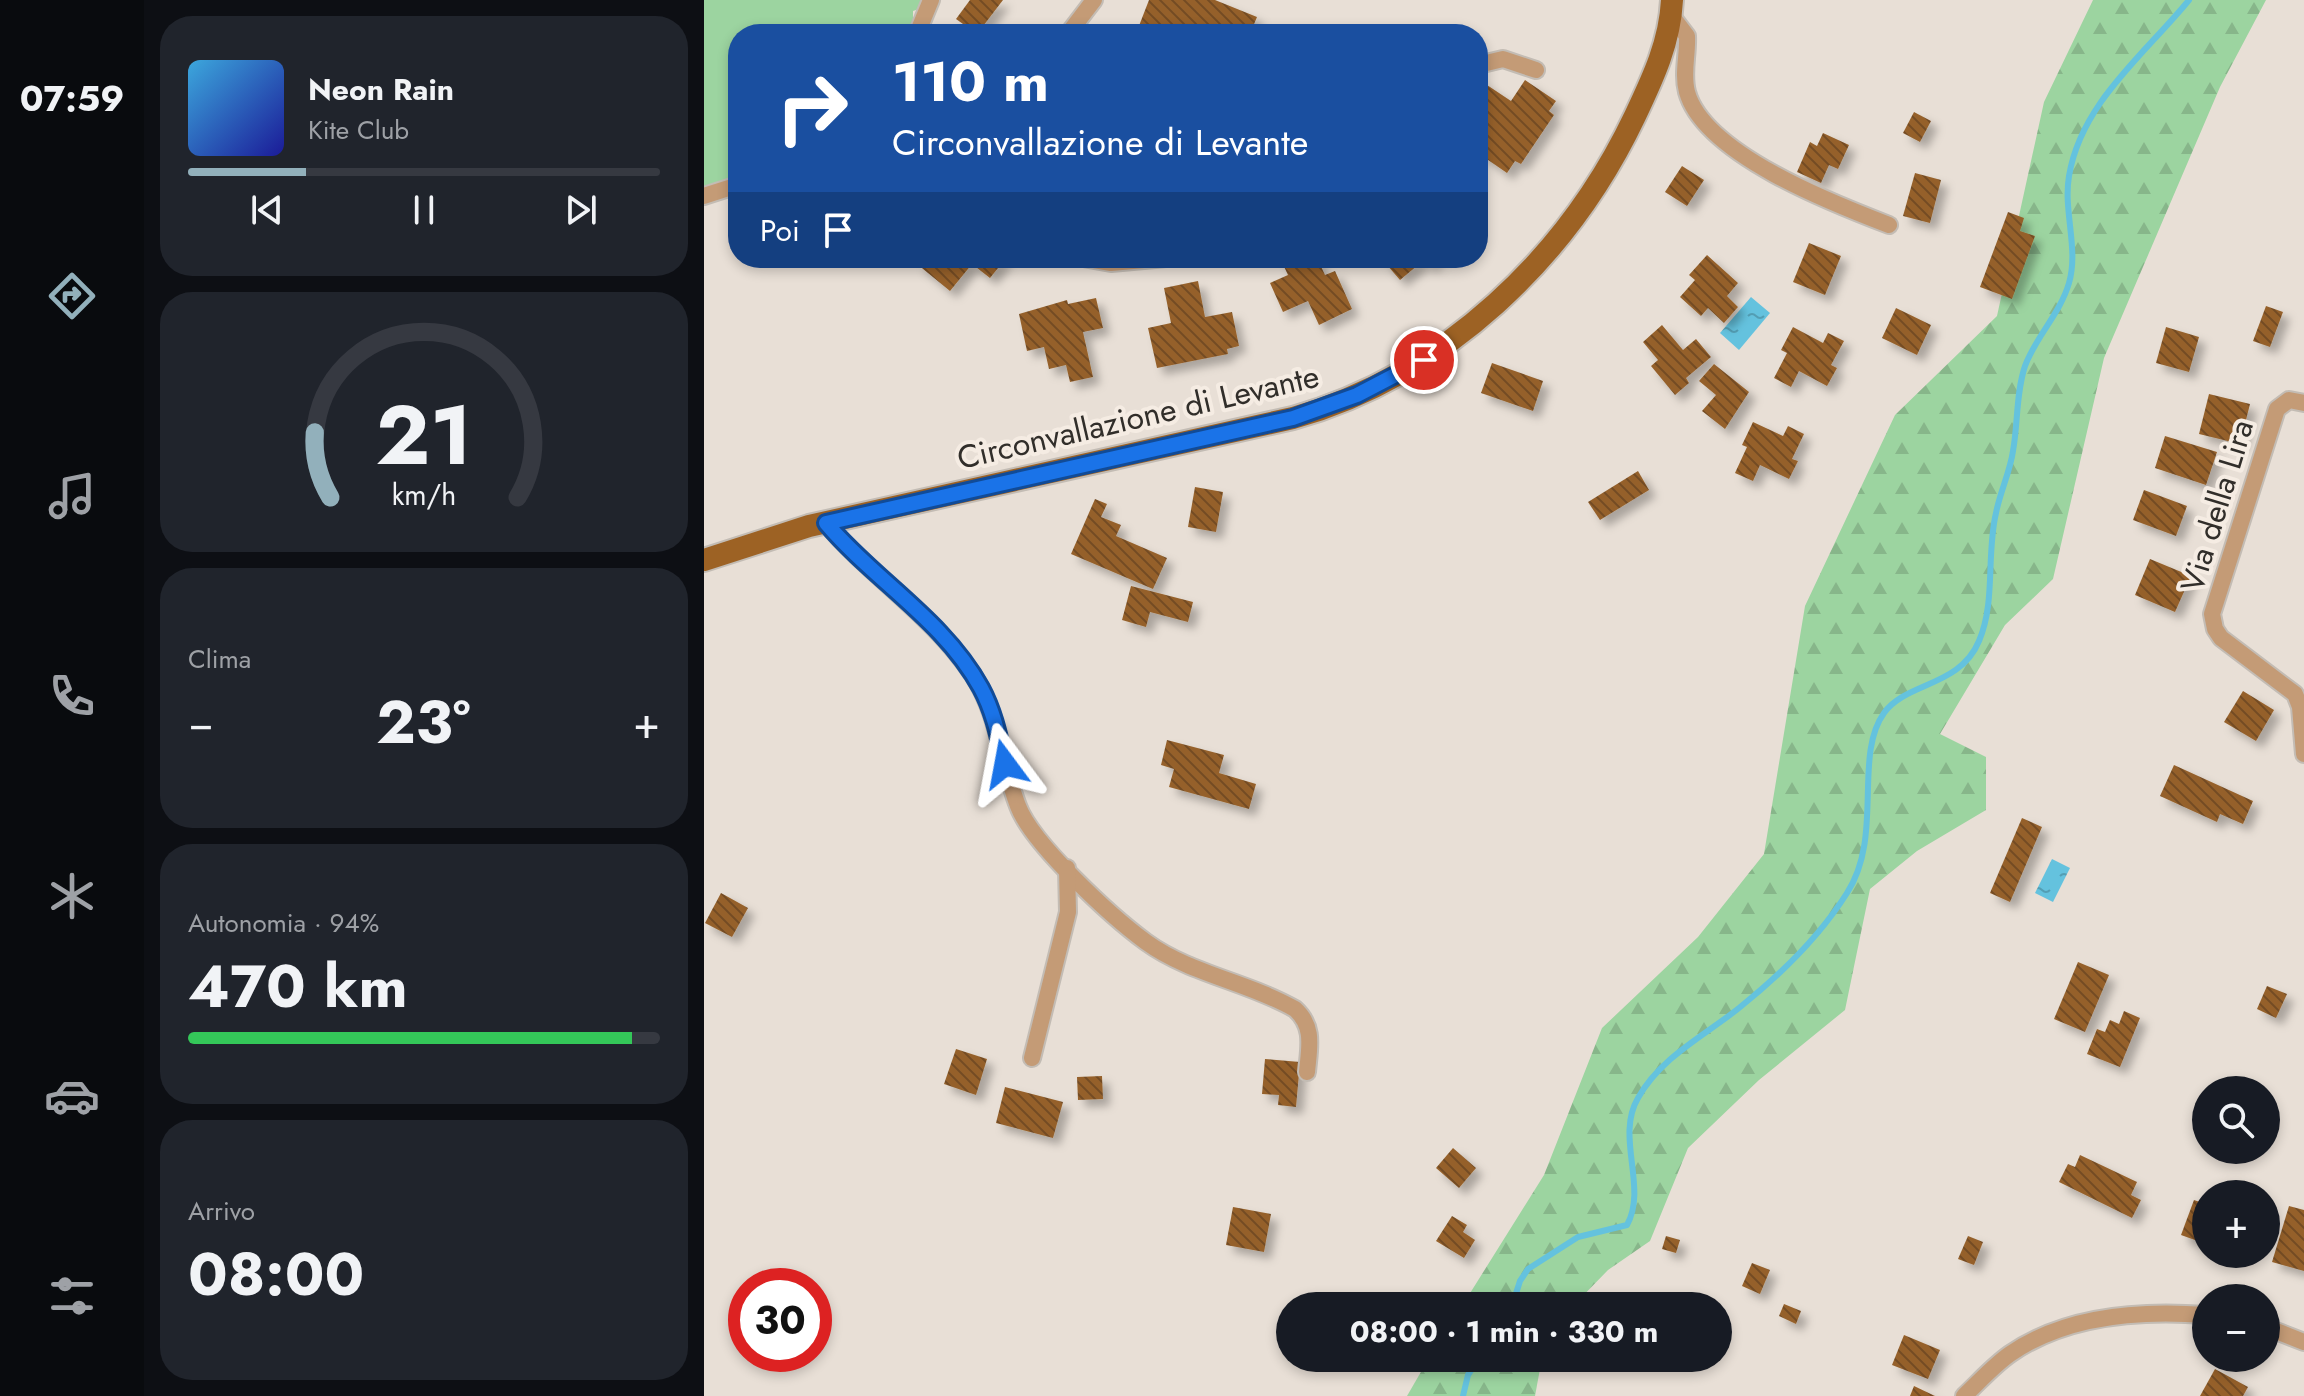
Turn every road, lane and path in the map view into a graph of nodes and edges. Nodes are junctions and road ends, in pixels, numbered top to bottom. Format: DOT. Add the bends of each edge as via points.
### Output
graph roads {
  1 [pos="931,0"];
  2 [pos="1094,0"];
  3 [pos="1671,8"];
  4 [pos="921,24"];
  5 [pos="1076,24"];
  6 [pos="1488,63"];
  7 [pos="1536,70"];
  8 [pos="728,188"];
  9 [pos="704,196"];
  10 [pos="1889,225"];
  11 [pos="2304,403"];
  12 [pos="826,523"];
  13 [pos="704,560"];
  14 [pos="2304,754"];
  15 [pos="1067,868"];
  16 [pos="1032,1058"];
  17 [pos="1307,1072"];
  18 [pos="2192,1315"];
  19 [pos="2280,1333"];
  20 [pos="2304,1342"];
  21 [pos="1964,1396"];
  1 -- 4 [label="street"];
  2 -- 5 [label="street"];
  3 -- 10 [label="street" via="1687,36 1689,98 1718,133 1791,183"];
  3 -- 12 [label="main road, Circonvallazione di Levante" via="1663,51 1642,102 1578,211 1500,302 1413,366 1349,399 1293,418"];
  6 -- 7 [label="street" via="1503,59"];
  8 -- 9 [label="street"];
  11 -- 14 [label="street, Via della Lira" via="2289,400 2277,409 2212,614 2221,638 2295,694"];
  12 -- 13 [label="main road, Circonvallazione di Levante"];
  12 -- 15 [label="street" via="963,660 991,710 1021,814"];
  15 -- 16 [label="street" via="1068,912"];
  15 -- 17 [label="street" via="1156,948 1295,1009 1309,1029"];
  18 -- 21 [label="street" via="2138,1315 2077,1324 2009,1354"];
  19 -- 20 [label="street"];
}
